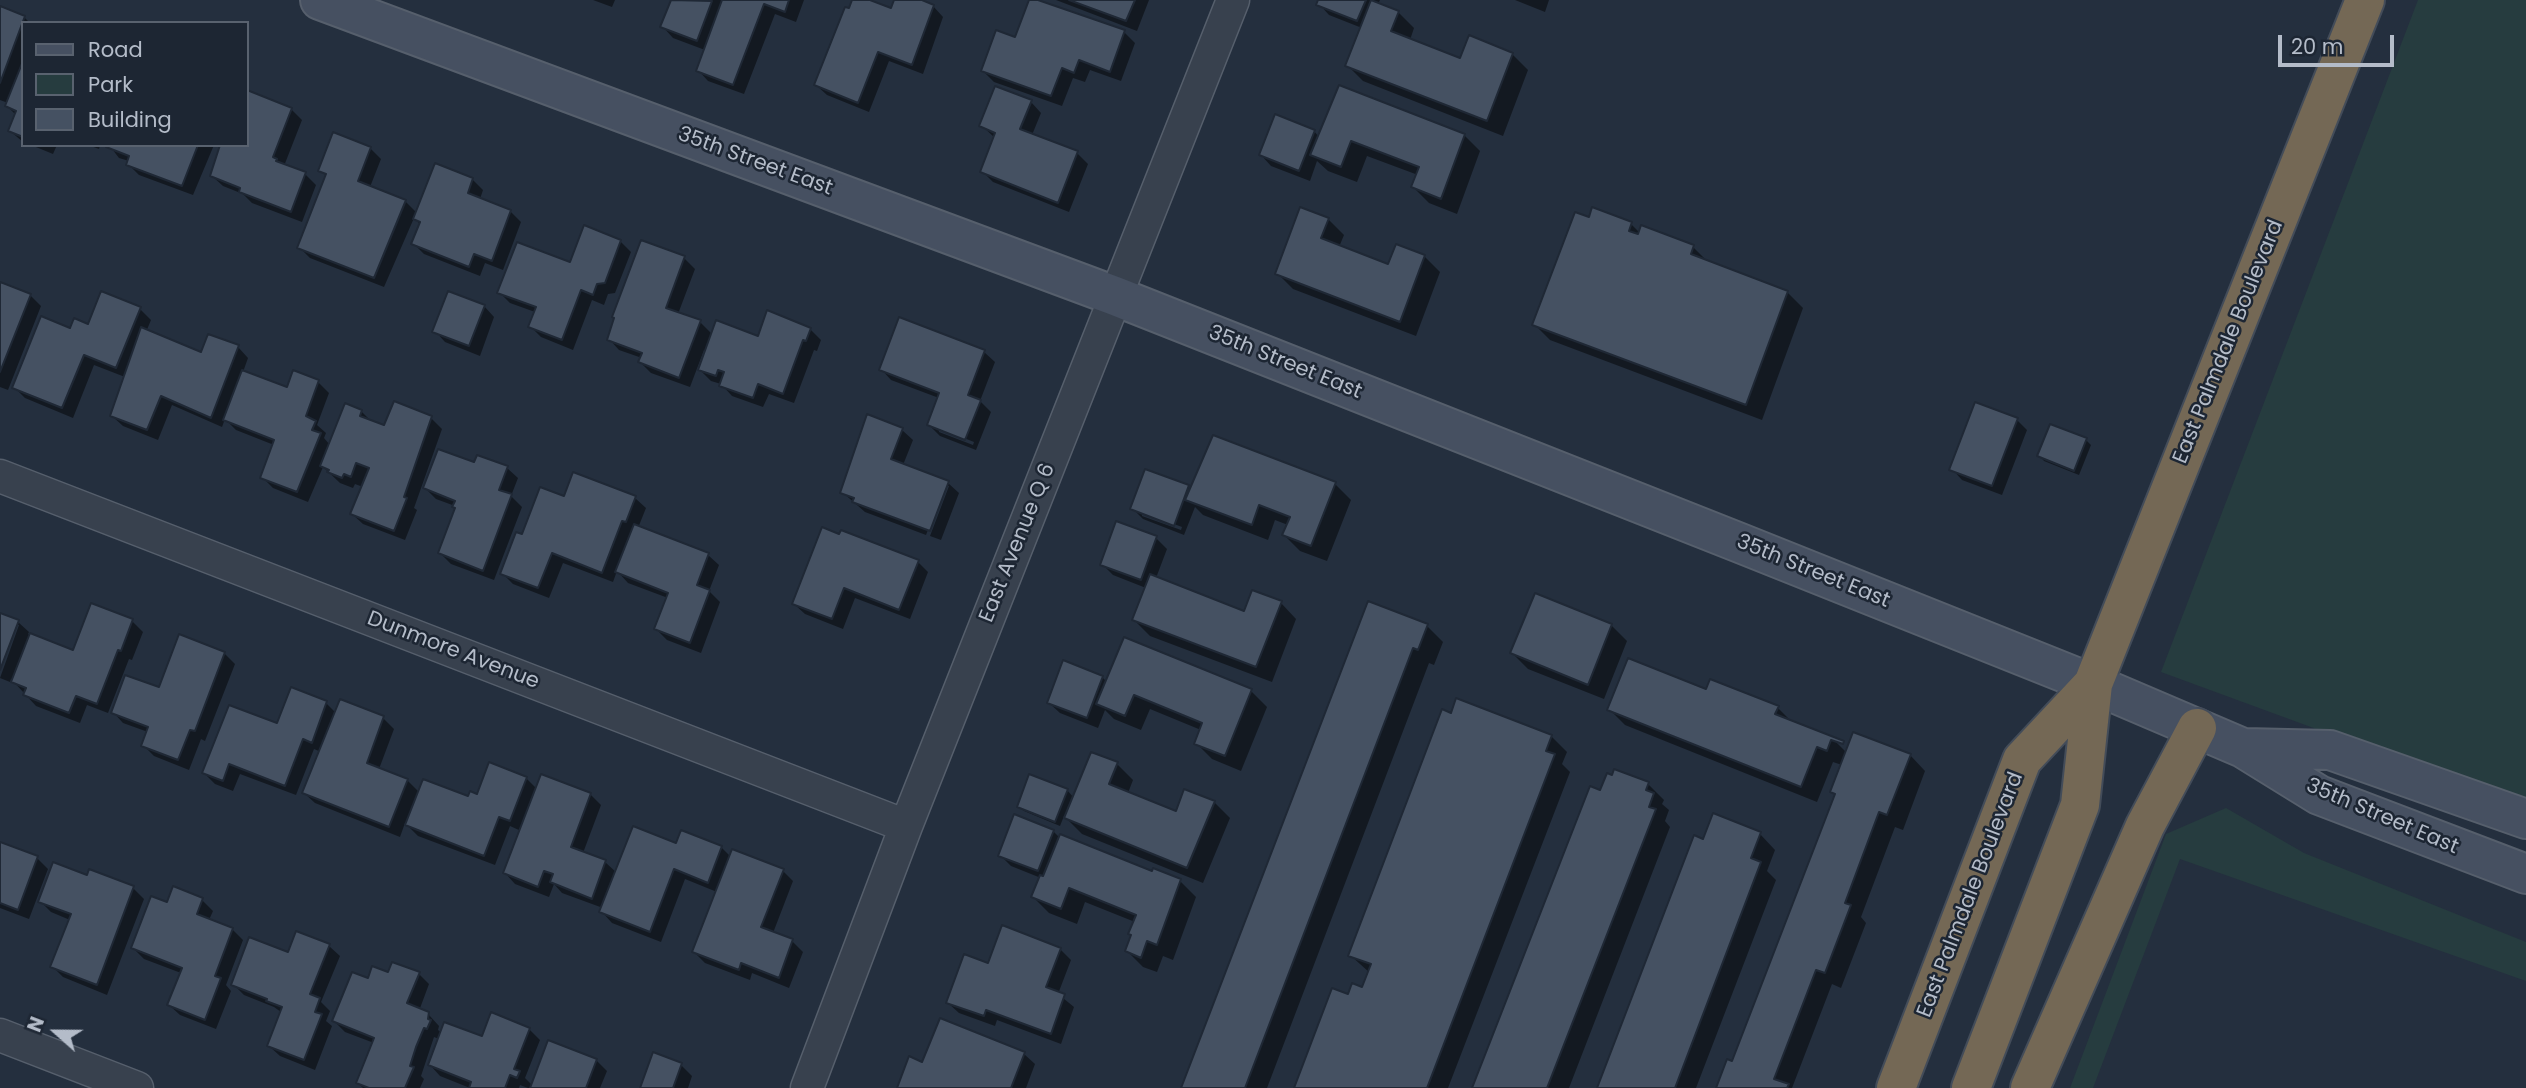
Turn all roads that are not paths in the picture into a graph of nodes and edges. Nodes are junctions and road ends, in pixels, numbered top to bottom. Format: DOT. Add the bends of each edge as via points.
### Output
graph roads {
  1 [pos="320,0"];
  2 [pos="1233,0"];
  3 [pos="2365,0"];
  4 [pos="1115,296"];
  5 [pos="0,477"];
  6 [pos="2093,684"];
  7 [pos="2197,728"];
  8 [pos="2243,748"];
  9 [pos="2526,819"];
  10 [pos="906,826"];
  11 [pos="2526,874"];
  12 [pos="0,1035"];
  13 [pos="137,1088"];
  14 [pos="807,1088"];
  15 [pos="1896,1088"];
  16 [pos="1971,1088"];
  17 [pos="2030,1088"];
  1 -- 4 [label="street, 35th Street East"];
  2 -- 4 [label="street, East Avenue Q 6"];
  3 -- 6 [label="highway, East Palmdale Boulevard"];
  4 -- 6 [label="street, 35th Street East"];
  4 -- 10 [label="street, East Avenue Q 6"];
  5 -- 10 [label="street, Dunmore Avenue"];
  6 -- 7 [label="street, 35th Street East"];
  6 -- 15 [label="highway, East Palmdale Boulevard" via="2022,761"];
  6 -- 16 [label="highway, East Palmdale Boulevard" via="2080,805"];
  7 -- 8 [label="street, 35th Street East"];
  7 -- 17 [label="highway" via="2145,826"];
  8 -- 9 [label="street, 35th Street East" via="2330,750"];
  8 -- 11 [label="street, 35th Street East" via="2319,795"];
  10 -- 14 [label="street, East Avenue Q 6"];
  12 -- 13 [label="street"];
}
